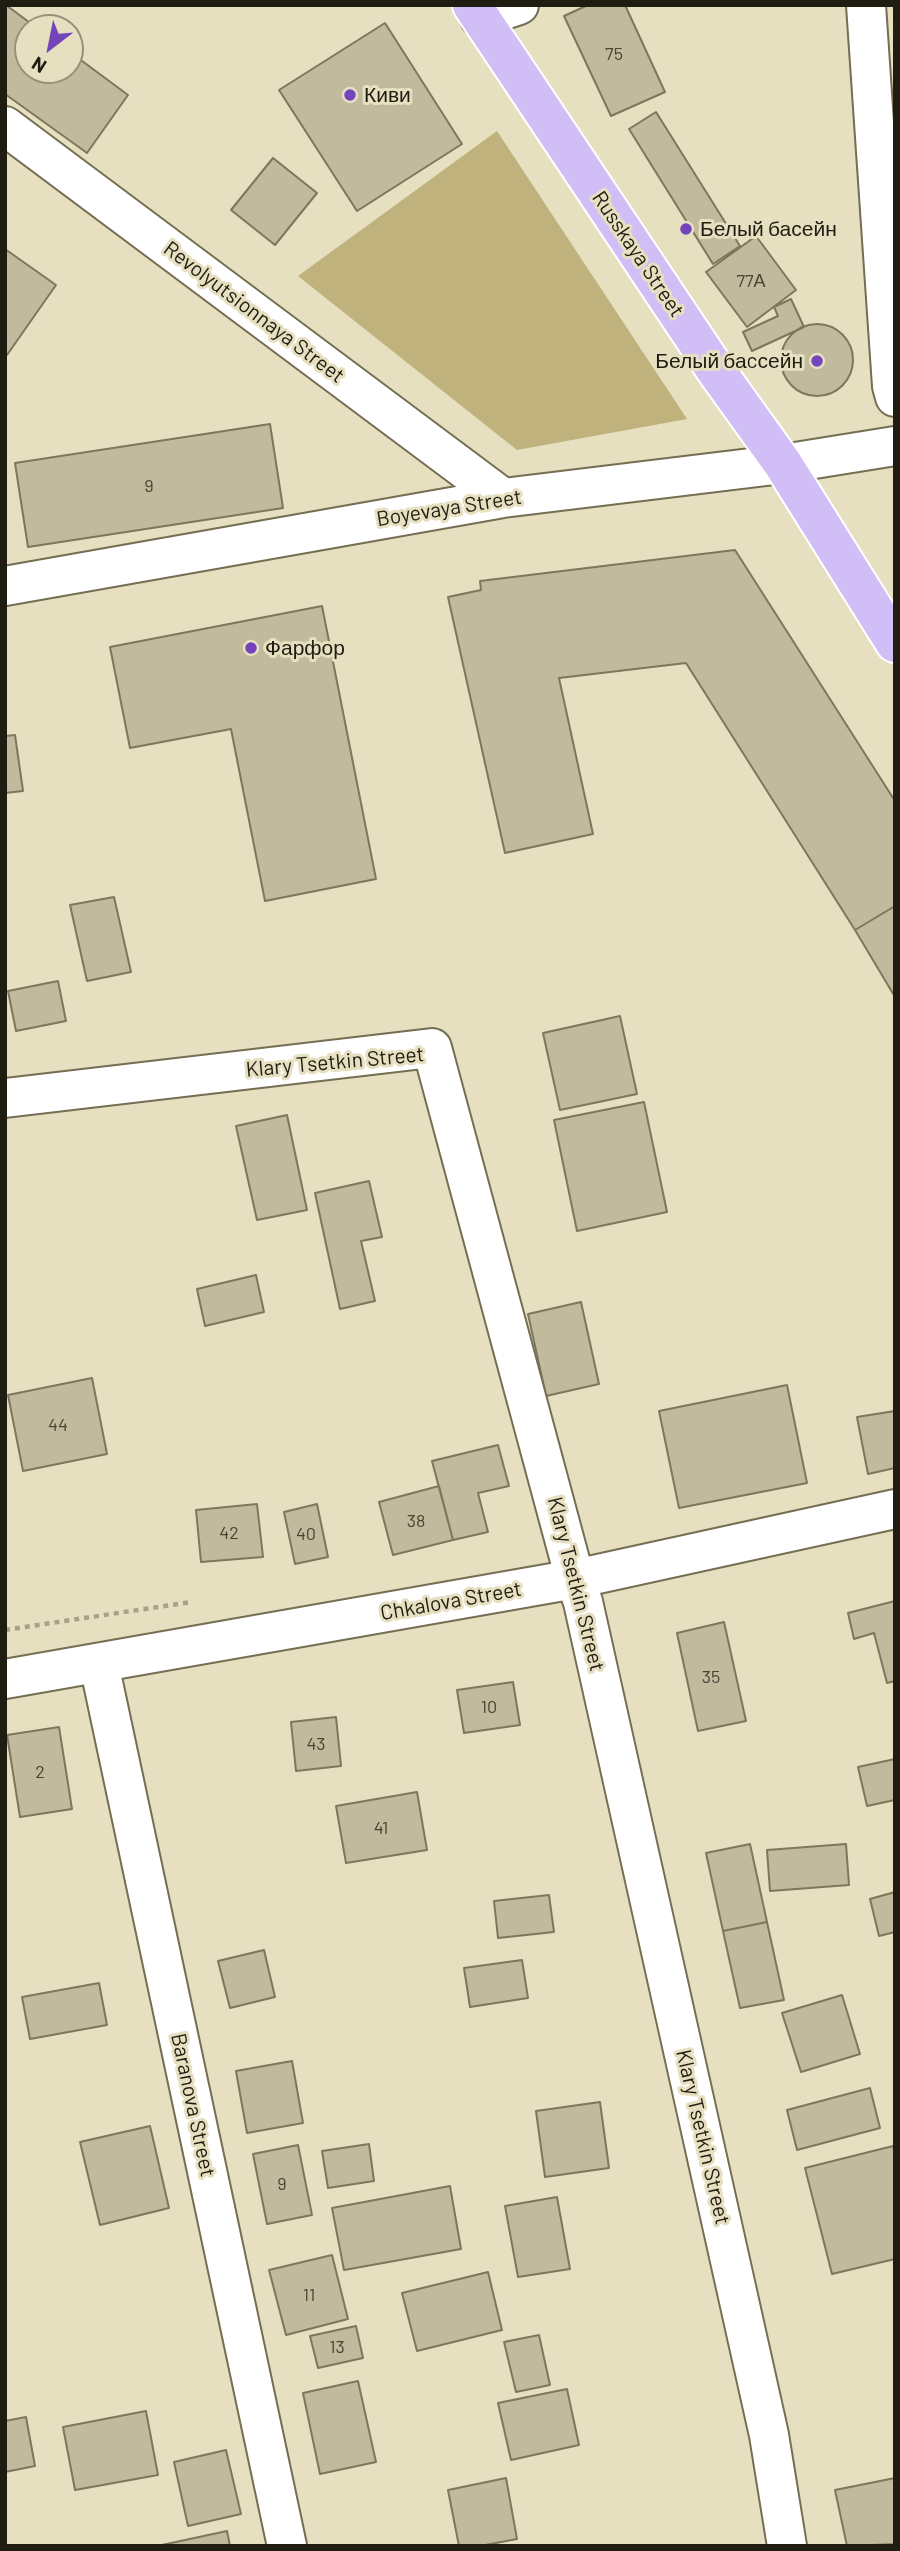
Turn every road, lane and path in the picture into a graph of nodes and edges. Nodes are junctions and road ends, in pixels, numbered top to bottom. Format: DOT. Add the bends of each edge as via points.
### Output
graph roads {
  1 [pos="519,5"];
  2 [pos="866,5"];
  3 [pos="476,12"];
  4 [pos="5,126"];
  5 [pos="893,391"];
  6 [pos="895,446"];
  7 [pos="783,464"];
  8 [pos="503,498"];
  9 [pos="5,586"];
  10 [pos="895,643"];
  11 [pos="5,1098"];
  12 [pos="895,1509"];
  13 [pos="575,1579"];
  14 [pos="100,1664"];
  15 [pos="5,1679"];
  16 [pos="287,2546"];
  17 [pos="787,2546"];
  1 -- 3 [label="street"];
  2 -- 5 [label="street"];
  3 -- 7 [label="main road, Russkaya Street"];
  4 -- 8 [label="street, Revolyutsionnaya Street"];
  6 -- 7 [label="street, Boyevaya Street"];
  7 -- 8 [label="street, Boyevaya Street"];
  7 -- 10 [label="main road, Russkaya Street"];
  8 -- 9 [label="street, Boyevaya Street"];
  11 -- 13 [label="street, Klary Tsetkin Street" via="432,1048"];
  12 -- 13 [label="street, Chkalova Street"];
  13 -- 14 [label="street, Chkalova Street"];
  13 -- 17 [label="street, Klary Tsetkin Street" via="769,2435"];
  14 -- 15 [label="street, Chkalova Street"];
  14 -- 16 [label="street, Baranova Street"];
}
